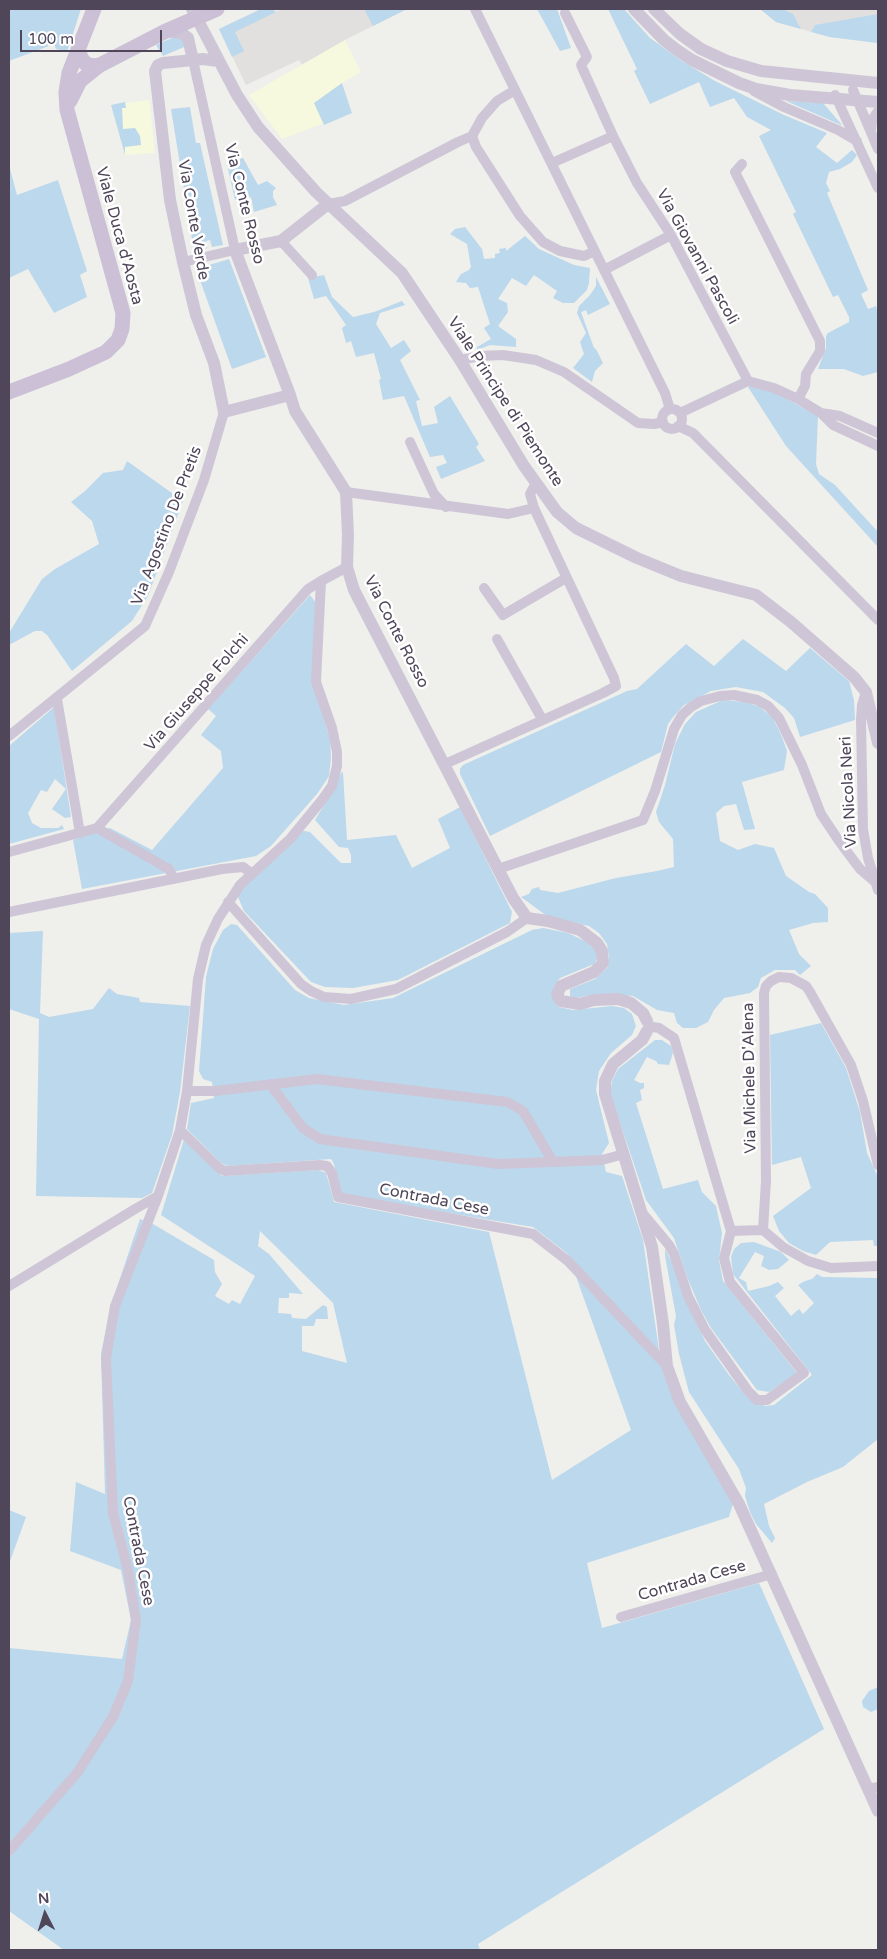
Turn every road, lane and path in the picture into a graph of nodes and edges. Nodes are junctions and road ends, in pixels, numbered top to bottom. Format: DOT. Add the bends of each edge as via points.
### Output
graph roads {
  1 [pos="94,9"];
  2 [pos="218,9"];
  3 [pos="222,9"];
  4 [pos="475,9"];
  5 [pos="634,9"];
  6 [pos="654,9"];
  7 [pos="194,13"];
  8 [pos="565,13"];
  9 [pos="166,31"];
  10 [pos="210,44"];
  11 [pos="79,51"];
  12 [pos="193,60"];
  13 [pos="218,61"];
  14 [pos="100,65"];
  15 [pos="844,80"];
  16 [pos="878,83"];
  17 [pos="740,84"];
  18 [pos="515,90"];
  19 [pos="855,95"];
  20 [pos="838,97"];
  21 [pos="878,102"];
  22 [pos="67,110"];
  23 [pos="878,111"];
  24 [pos="872,135"];
  25 [pos="472,136"];
  26 [pos="613,136"];
  27 [pos="857,141"];
  28 [pos="878,149"];
  29 [pos="552,163"];
  30 [pos="742,164"];
  31 [pos="878,188"];
  32 [pos="328,204"];
  33 [pos="671,235"];
  34 [pos="281,241"];
  35 [pos="235,250"];
  36 [pos="595,251"];
  37 [pos="183,262"];
  38 [pos="604,270"];
  39 [pos="312,275"];
  40 [pos="460,360"];
  41 [pos="748,381"];
  42 [pos="9,392"];
  43 [pos="290,395"];
  44 [pos="798,399"];
  45 [pos="675,411"];
  46 [pos="224,412"];
  47 [pos="821,414"];
  48 [pos="663,422"];
  49 [pos="678,426"];
  50 [pos="878,433"];
  51 [pos="410,442"];
  52 [pos="878,446"];
  53 [pos="536,483"];
  54 [pos="346,492"];
  55 [pos="446,507"];
  56 [pos="534,508"];
  57 [pos="347,567"];
  58 [pos="566,578"];
  59 [pos="321,581"];
  60 [pos="484,588"];
  61 [pos="878,620"];
  62 [pos="497,639"];
  63 [pos="866,692"];
  64 [pos="57,698"];
  65 [pos="542,719"];
  66 [pos="9,736"];
  67 [pos="878,743"];
  68 [pos="445,764"];
  69 [pos="97,828"];
  70 [pos="80,833"];
  71 [pos="9,852"];
  72 [pos="498,868"];
  73 [pos="251,873"];
  74 [pos="174,879"];
  75 [pos="877,886"];
  76 [pos="228,902"];
  77 [pos="9,912"];
  78 [pos="527,918"];
  79 [pos="649,1026"];
  80 [pos="270,1084"];
  81 [pos="187,1091"];
  82 [pos="180,1130"];
  83 [pos="624,1154"];
  84 [pos="553,1162"];
  85 [pos="878,1165"];
  86 [pos="158,1196"];
  87 [pos="643,1214"];
  88 [pos="764,1230"];
  89 [pos="731,1231"];
  90 [pos="878,1266"];
  91 [pos="9,1286"];
  92 [pos="667,1366"];
  93 [pos="772,1574"];
  94 [pos="621,1617"];
  95 [pos="873,1788"];
  96 [pos="878,1811"];
  97 [pos="9,1851"];
  1 -- 11 [label="main road, Viale Duca d'Aosta"];
  2 -- 7 [label="main road"];
  3 -- 10 [label="street" via="207,26"];
  4 -- 18 [label="street"];
  5 -- 17 [label="street" via="677,50"];
  6 -- 15 [label="street" via="680,34 727,61 761,71"];
  7 -- 9 [label="main road"];
  7 -- 10 [label="street, Viale Principe di Piemonte"];
  8 -- 26 [label="street, Via Giovanni Pascoli" via="587,57 581,65"];
  9 -- 12 [label="street, Via Conte Rosso" via="181,33 188,38"];
  9 -- 14 [label="main road"];
  10 -- 13 [label="street, Viale Principe di Piemonte"];
  11 -- 14 [label="main road" via="86,64"];
  11 -- 22 [label="main road, Viale Duca d'Aosta" via="69,73"];
  12 -- 13 [label="street"];
  12 -- 35 [label="street, Via Conte Rosso"];
  12 -- 37 [label="street, Via Conte Verde" via="163,63 154,74 170,200"];
  13 -- 32 [label="street, Viale Principe di Piemonte" via="258,127"];
  14 -- 22 [label="main road" via="80,82"];
  15 -- 16 [label="street"];
  15 -- 19 [label="street" via="851,83"];
  15 -- 20 [label="street" via="835,84"];
  17 -- 20 [label="street" via="790,95"];
  17 -- 27 [label="street"];
  18 -- 25 [label="street" via="497,101"];
  18 -- 29 [label="street"];
  19 -- 20 [label="street"];
  19 -- 21 [label="street"];
  19 -- 24 [label="street"];
  20 -- 27 [label="street"];
  22 -- 42 [label="main road, Viale Duca d'Aosta" via="123,313 122,329 118,340 106,352"];
  23 -- 24 [label="street" via="870,127"];
  24 -- 28 [label="street"];
  25 -- 32 [label="street" via="345,201"];
  25 -- 36 [label="street" via="520,216 543,242 560,251 584,256"];
  26 -- 29 [label="street"];
  26 -- 33 [label="street, Via Giovanni Pascoli" via="637,183"];
  27 -- 31 [label="street"];
  29 -- 36 [label="street"];
  30 -- 44 [label="street" via="735,172 820,341 820,351 806,374"];
  32 -- 34 [label="street"];
  32 -- 40 [label="street, Viale Principe di Piemonte" via="402,273"];
  33 -- 38 [label="street"];
  33 -- 41 [label="street, Via Giovanni Pascoli"];
  34 -- 35 [label="street"];
  34 -- 39 [label="street"];
  35 -- 37 [label="street"];
  35 -- 43 [label="street, Via Conte Rosso"];
  36 -- 38 [label="street"];
  37 -- 46 [label="street, Via Conte Verde" via="196,315 214,363"];
  38 -- 45 [label="street"];
  40 -- 48 [label="street" via="503,355 536,360 564,372 638,423"];
  40 -- 53 [label="street, Viale Principe di Piemonte"];
  41 -- 44 [label="street"];
  41 -- 45 [label="street"];
  43 -- 46 [label="street"];
  43 -- 54 [label="street, Via Conte Rosso" via="295,411"];
  44 -- 47 [label="street"];
  45 -- 48 [label="street" via="663,414"];
  45 -- 49 [label="street" via="681,420"];
  46 -- 64 [label="street, Via Agostino De Pretis" via="204,480 145,626"];
  47 -- 50 [label="street" via="840,416"];
  47 -- 52 [label="street" via="833,425"];
  48 -- 49 [label="street" via="670,428"];
  49 -- 61 [label="street" via="693,433"];
  51 -- 55 [label="street" via="434,494"];
  53 -- 56 [label="street" via="530,494"];
  53 -- 63 [label="street, Viale Principe di Piemonte" via="557,512 576,528 681,576 756,595 854,677"];
  54 -- 55 [label="street"];
  54 -- 57 [label="street, Via Conte Rosso"];
  55 -- 56 [label="street" via="508,514"];
  56 -- 58 [label="street"];
  57 -- 59 [label="street, Via Giuseppe Folchi"];
  57 -- 68 [label="street, Via Conte Rosso" via="354,590"];
  58 -- 60 [label="street" via="503,615"];
  58 -- 65 [label="street" via="616,686"];
  59 -- 69 [label="street, Via Giuseppe Folchi" via="308,589"];
  59 -- 73 [label="street, Contrada Cese" via="316,682 332,728 337,766 332,786 322,800 290,839"];
  62 -- 65 [label="street"];
  63 -- 67 [label="street, Viale Principe di Piemonte"];
  63 -- 75 [label="street, Via Nicola Neri" via="861,720 863,829"];
  64 -- 66 [label="street, Via Agostino De Pretis"];
  64 -- 70 [label="street"];
  65 -- 68 [label="street"];
  68 -- 72 [label="street, Via Conte Rosso"];
  69 -- 70 [label="street"];
  69 -- 74 [label="street" via="170,869"];
  70 -- 71 [label="street"];
  72 -- 75 [label="street" via="643,820 682,715 701,701 734,695 757,700 779,718 821,814 860,869"];
  72 -- 78 [label="street, Via Conte Rosso"];
  73 -- 74 [label="street" via="243,867"];
  73 -- 76 [label="street, Contrada Cese"];
  74 -- 77 [label="street"];
  76 -- 78 [label="street" via="301,984 324,997 351,999 396,989 507,932"];
  76 -- 81 [label="street, Contrada Cese" via="206,944 198,978"];
  78 -- 79 [label="street" via="580,930 602,950 603,963 594,972 561,986 557,995 561,1001 580,1004 618,999 643,1012"];
  79 -- 83 [label="street" via="642,1040 613,1064 605,1080 604,1094"];
  79 -- 89 [label="street" via="659,1028 674,1038"];
  80 -- 81 [label="street"];
  80 -- 84 [label="street" via="303,1128 320,1139 498,1164"];
  80 -- 84 [label="street" via="317,1079 507,1102 523,1111"];
  81 -- 82 [label="street, Contrada Cese"];
  82 -- 86 [label="street, Contrada Cese"];
  82 -- 92 [label="street, Contrada Cese" via="225,1171 327,1166 338,1198 533,1234 568,1261"];
  83 -- 84 [label="street" via="602,1160"];
  83 -- 87 [label="street"];
  85 -- 88 [label="street, Via Michele D'Alena" via="851,1065 810,992 791,978 779,977 771,981 764,993"];
  86 -- 91 [label="street"];
  86 -- 97 [label="street, Contrada Cese" via="115,1306 106,1358 113,1513 128,1570 136,1620 128,1681 113,1717 77,1773"];
  87 -- 89 [label="street" via="674,1254 688,1296 705,1330 748,1391 757,1400 767,1400 804,1373 730,1282 724,1258"];
  87 -- 92 [label="street" via="652,1247"];
  88 -- 89 [label="street"];
  88 -- 90 [label="street" via="784,1247 816,1264 831,1268"];
  92 -- 93 [label="street" via="680,1402 739,1504"];
  93 -- 94 [label="street, Contrada Cese"];
  93 -- 95 [label="street"];
  95 -- 96 [label="street"];
}
